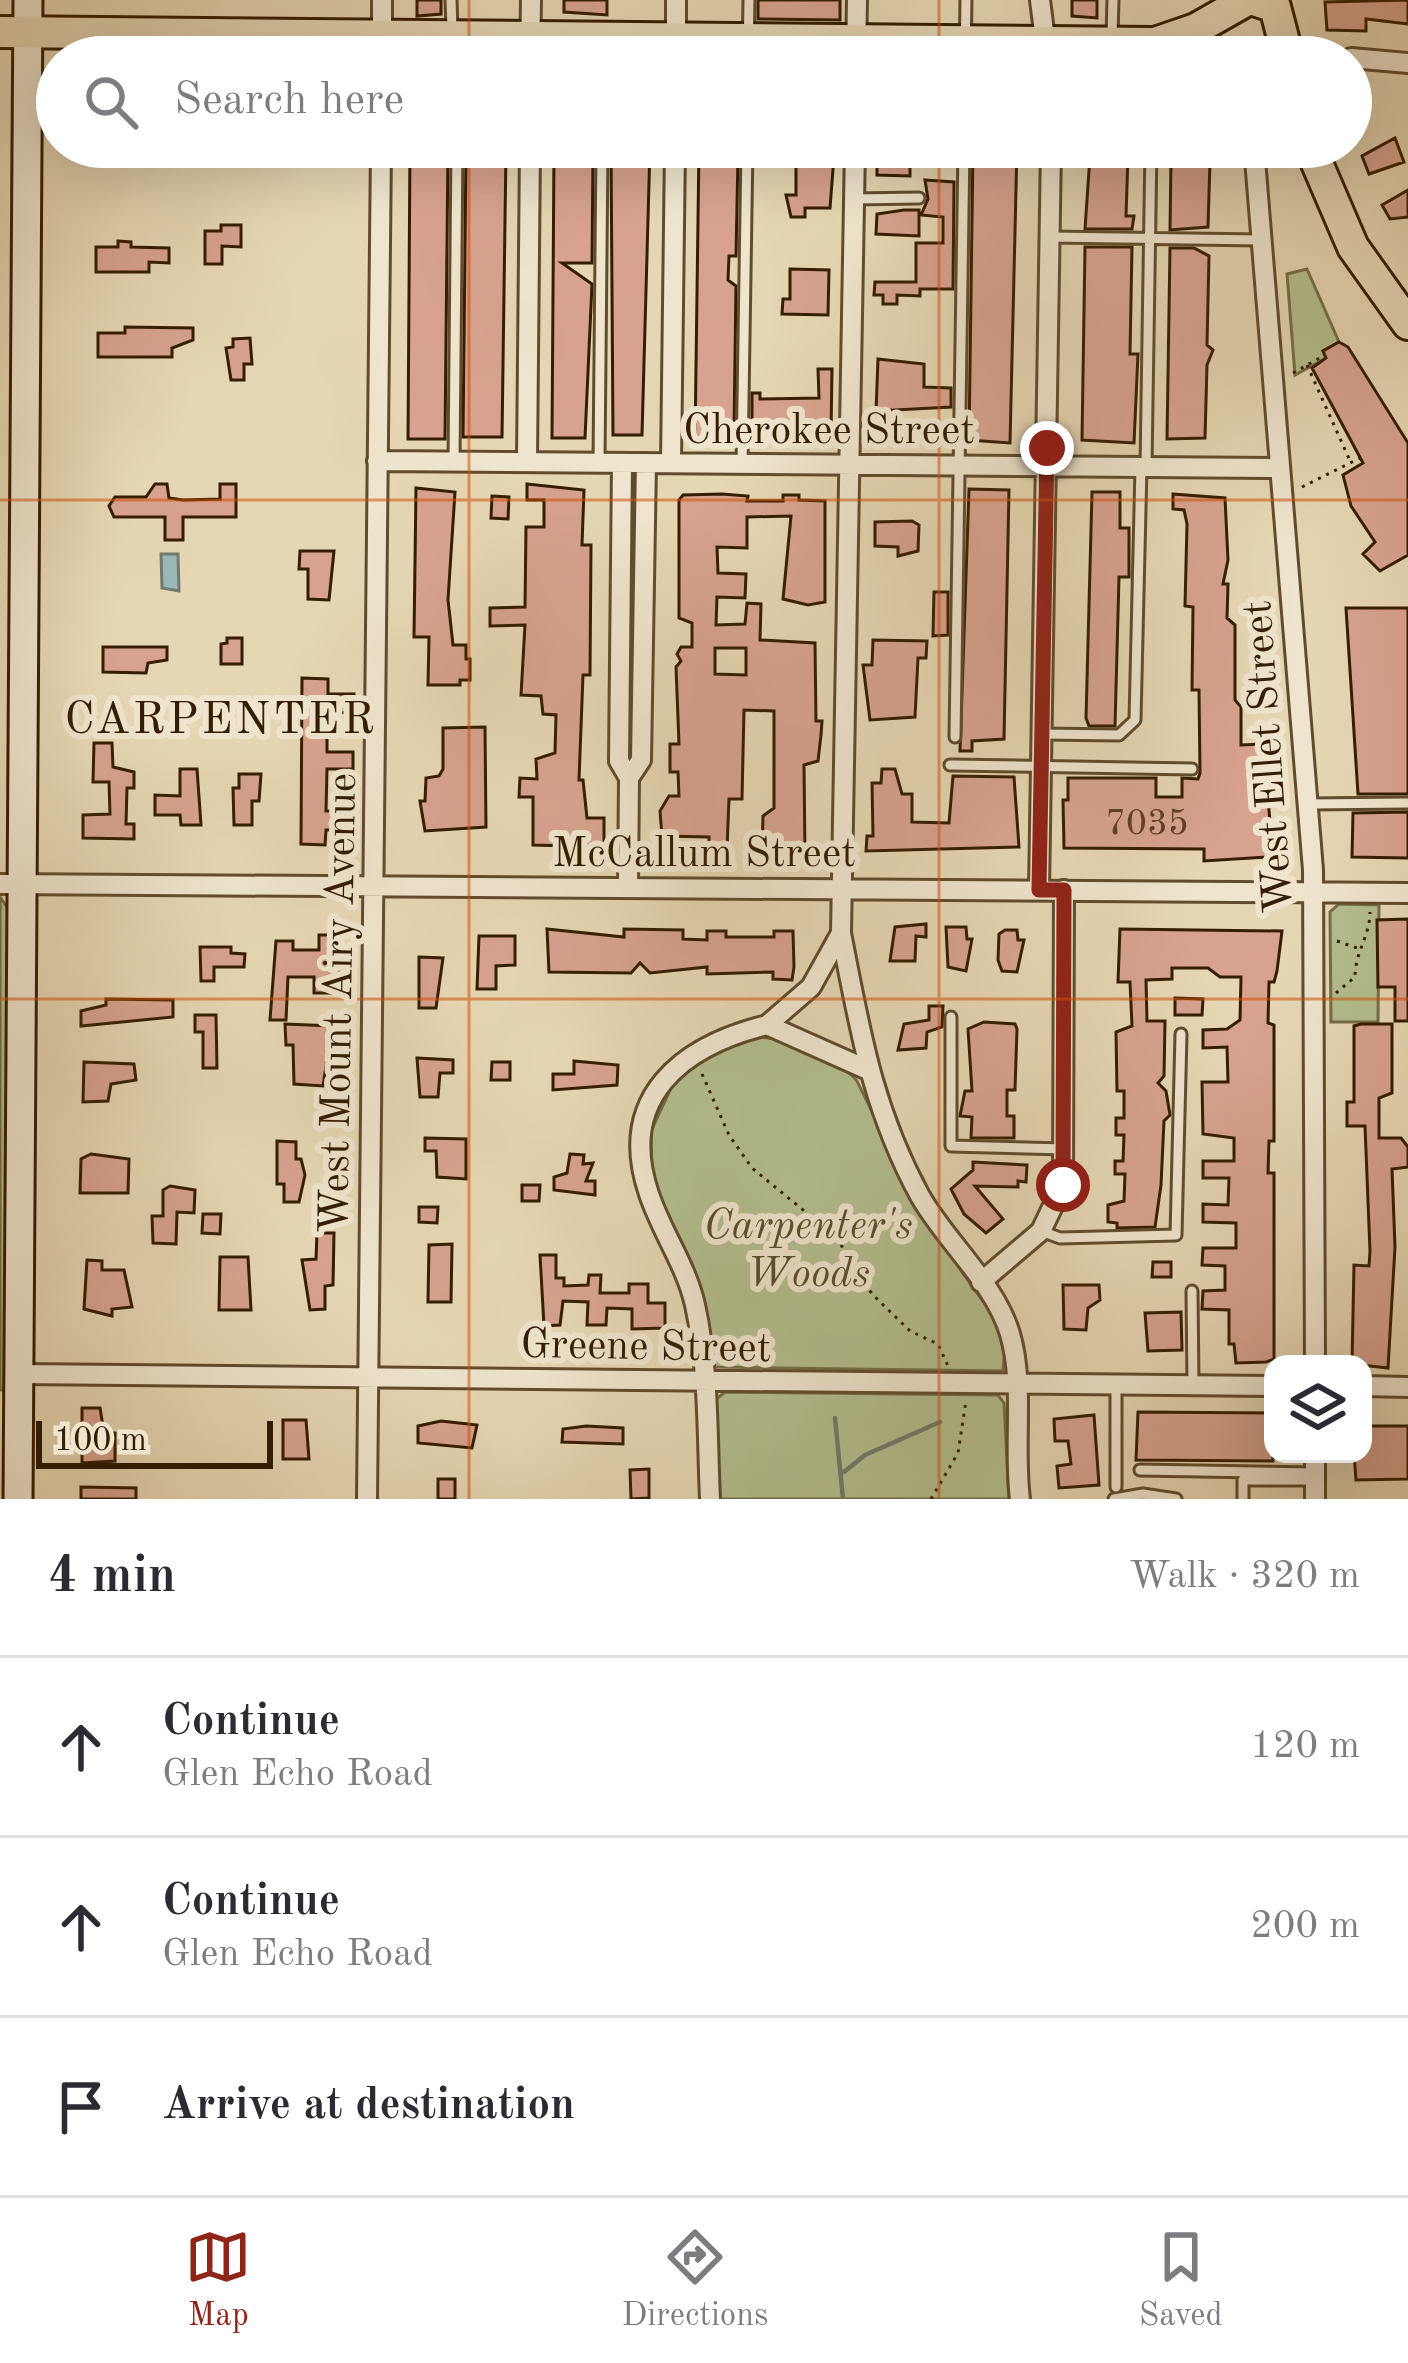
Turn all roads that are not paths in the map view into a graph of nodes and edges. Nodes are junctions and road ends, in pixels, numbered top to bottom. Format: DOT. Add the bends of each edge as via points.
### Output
graph roads {
  1 [pos="28,0"];
  2 [pos="382,0"];
  3 [pos="451,0"];
  4 [pos="531,0"];
  5 [pos="676,0"];
  6 [pos="749,0"];
  7 [pos="857,0"];
  8 [pos="966,0"];
  9 [pos="1040,0"];
  10 [pos="1113,0"];
  11 [pos="1262,2"];
  12 [pos="14,32"];
  13 [pos="1213,35"];
  14 [pos="106,36"];
  15 [pos="382,36"];
  16 [pos="456,36"];
  17 [pos="530,36"];
  18 [pos="676,36"];
  19 [pos="748,36"];
  20 [pos="856,36"];
  21 [pos="965,36"];
  22 [pos="1045,36"];
  23 [pos="1112,36"];
  24 [pos="1278,36"];
  25 [pos="1372,60"];
  26 [pos="1408,63"];
  27 [pos="381,168"];
  28 [pos="458,168"];
  29 [pos="530,168"];
  30 [pos="602,168"];
  31 [pos="675,168"];
  32 [pos="747,168"];
  33 [pos="855,168"];
  34 [pos="964,168"];
  35 [pos="1051,168"];
  36 [pos="1151,168"];
  37 [pos="1256,168"];
  38 [pos="1318,168"];
  39 [pos="920,198"];
  40 [pos="854,199"];
  41 [pos="1050,237"];
  42 [pos="1150,240"];
  43 [pos="1262,240"];
  44 [pos="1408,324"];
  45 [pos="377,461"];
  46 [pos="454,461"];
  47 [pos="527,461"];
  48 [pos="599,463"];
  49 [pos="622,463"];
  50 [pos="646,463"];
  51 [pos="671,463"];
  52 [pos="742,464"];
  53 [pos="850,465"];
  54 [pos="959,465"];
  55 [pos="1046,465"];
  56 [pos="1143,467"];
  57 [pos="1280,468"];
  58 [pos="12,563"];
  59 [pos="620,623"];
  60 [pos="643,623"];
  61 [pos="1042,734"];
  62 [pos="955,737"];
  63 [pos="950,765"];
  64 [pos="1042,767"];
  65 [pos="1192,769"];
  66 [pos="629,778"];
  67 [pos="1408,803"];
  68 [pos="1309,804"];
  69 [pos="10,883"];
  70 [pos="374,884"];
  71 [pos="628,886"];
  72 [pos="843,888"];
  73 [pos="1039,890"];
  74 [pos="1064,890"];
  75 [pos="1314,893"];
  76 [pos="1408,893"];
  77 [pos="841,933"];
  78 [pos="951,1017"];
  79 [pos="767,1025"];
  80 [pos="1181,1034"];
  81 [pos="866,1069"];
  82 [pos="10,1123"];
  83 [pos="1065,1149"];
  84 [pos="1041,1231"];
  85 [pos="981,1282"];
  86 [pos="1192,1291"];
  87 [pos="1315,1355"];
  88 [pos="19,1374"];
  89 [pos="368,1378"];
  90 [pos="705,1381"];
  91 [pos="1015,1384"];
  92 [pos="1116,1384"];
  93 [pos="1193,1385"];
  94 [pos="1264,1386"];
  95 [pos="1372,1386"];
  96 [pos="1408,1387"];
  97 [pos="1140,1470"];
  98 [pos="1315,1477"];
  99 [pos="1115,1493"];
  100 [pos="18,1499"];
  101 [pos="367,1499"];
  102 [pos="710,1499"];
  103 [pos="1020,1499"];
  104 [pos="1176,1499"];
  105 [pos="1243,1499"];
  1 -- 12 [label="street"];
  2 -- 15 [label="street"];
  3 -- 16 [label="lane"];
  4 -- 17 [label="street"];
  5 -- 18 [label="street"];
  6 -- 19 [label="lane"];
  7 -- 20 [label="street"];
  8 -- 21 [label="lane"];
  9 -- 22 [label="street"];
  10 -- 23 [label="lane"];
  11 -- 13 [label="main road"];
  11 -- 24 [label="main road"];
  12 -- 14 [label="main road"];
  12 -- 58 [label="street"];
  25 -- 26 [label="street"];
  27 -- 45 [label="street, West Mount Airy Avenue"];
  28 -- 46 [label="lane"];
  29 -- 47 [label="street"];
  30 -- 48 [label="lane"];
  31 -- 51 [label="street"];
  32 -- 52 [label="lane"];
  33 -- 40 [label="street"];
  34 -- 54 [label="lane"];
  35 -- 41 [label="street"];
  36 -- 42 [label="lane"];
  37 -- 43 [label="street, West Ellet Street"];
  38 -- 44 [label="main road" via="1337,218"];
  39 -- 40 [label="lane"];
  40 -- 53 [label="street"];
  41 -- 42 [label="lane"];
  41 -- 55 [label="street"];
  42 -- 43 [label="lane"];
  42 -- 56 [label="lane"];
  43 -- 57 [label="street, West Ellet Street"];
  45 -- 46 [label="street, Cherokee Street"];
  45 -- 70 [label="street, West Mount Airy Avenue"];
  46 -- 47 [label="street, Cherokee Street"];
  47 -- 48 [label="street, Cherokee Street"];
  48 -- 49 [label="street, Cherokee Street"];
  49 -- 50 [label="street, Cherokee Street"];
  49 -- 59 [label="street"];
  50 -- 51 [label="street, Cherokee Street"];
  50 -- 60 [label="street"];
  51 -- 52 [label="street, Cherokee Street"];
  52 -- 53 [label="street, Cherokee Street"];
  53 -- 54 [label="street, Cherokee Street"];
  53 -- 72 [label="street"];
  54 -- 55 [label="street, Cherokee Street"];
  54 -- 62 [label="lane"];
  55 -- 56 [label="street, Cherokee Street"];
  55 -- 61 [label="street"];
  56 -- 57 [label="street, Cherokee Street"];
  56 -- 61 [label="lane" via="1135,720 1119,735"];
  57 -- 68 [label="street, West Ellet Street"];
  58 -- 69 [label="street"];
  59 -- 60 [label="lane"];
  59 -- 66 [label="street" via="619,761"];
  60 -- 66 [label="street" via="641,760"];
  61 -- 64 [label="street"];
  63 -- 64 [label="lane"];
  64 -- 65 [label="lane"];
  64 -- 73 [label="street"];
  66 -- 71 [label="street"];
  67 -- 68 [label="lane"];
  68 -- 75 [label="street, West Ellet Street"];
  69 -- 70 [label="street, McCallum Street"];
  69 -- 82 [label="street"];
  70 -- 71 [label="street, McCallum Street"];
  70 -- 89 [label="street, West Mount Airy Avenue"];
  71 -- 72 [label="street, McCallum Street"];
  72 -- 73 [label="street, McCallum Street"];
  72 -- 77 [label="street"];
  73 -- 74 [label="street, McCallum Street"];
  74 -- 75 [label="street, McCallum Street"];
  74 -- 83 [label="street"];
  75 -- 76 [label="street, McCallum Street"];
  75 -- 87 [label="street, West Ellet Street"];
  77 -- 79 [label="street" via="811,987"];
  77 -- 81 [label="street"];
  78 -- 83 [label="lane" via="951,1146"];
  79 -- 81 [label="street"];
  79 -- 90 [label="street" via="714,1041 679,1063 654,1095 643,1130 645,1182 692,1292"];
  80 -- 84 [label="lane" via="1176,1235 1060,1238"];
  81 -- 85 [label="street" via="922,1198"];
  82 -- 88 [label="street"];
  83 -- 84 [label="street" via="1060,1196"];
  84 -- 85 [label="street"];
  85 -- 91 [label="street" via="1005,1320"];
  86 -- 93 [label="lane"];
  88 -- 89 [label="street, Greene Street"];
  88 -- 100 [label="street"];
  89 -- 90 [label="street, Greene Street"];
  89 -- 101 [label="street, West Mount Airy Avenue"];
  90 -- 91 [label="street, Greene Street"];
  90 -- 102 [label="street"];
  91 -- 92 [label="street, Greene Street"];
  91 -- 103 [label="street"];
  92 -- 93 [label="street, Greene Street"];
  92 -- 99 [label="lane"];
  93 -- 94 [label="street, Greene Street"];
  95 -- 96 [label="street"];
  97 -- 98 [label="lane"];
  98 -- 105 [label="lane" via="1243,1480"];
  99 -- 104 [label="lane"];
}
